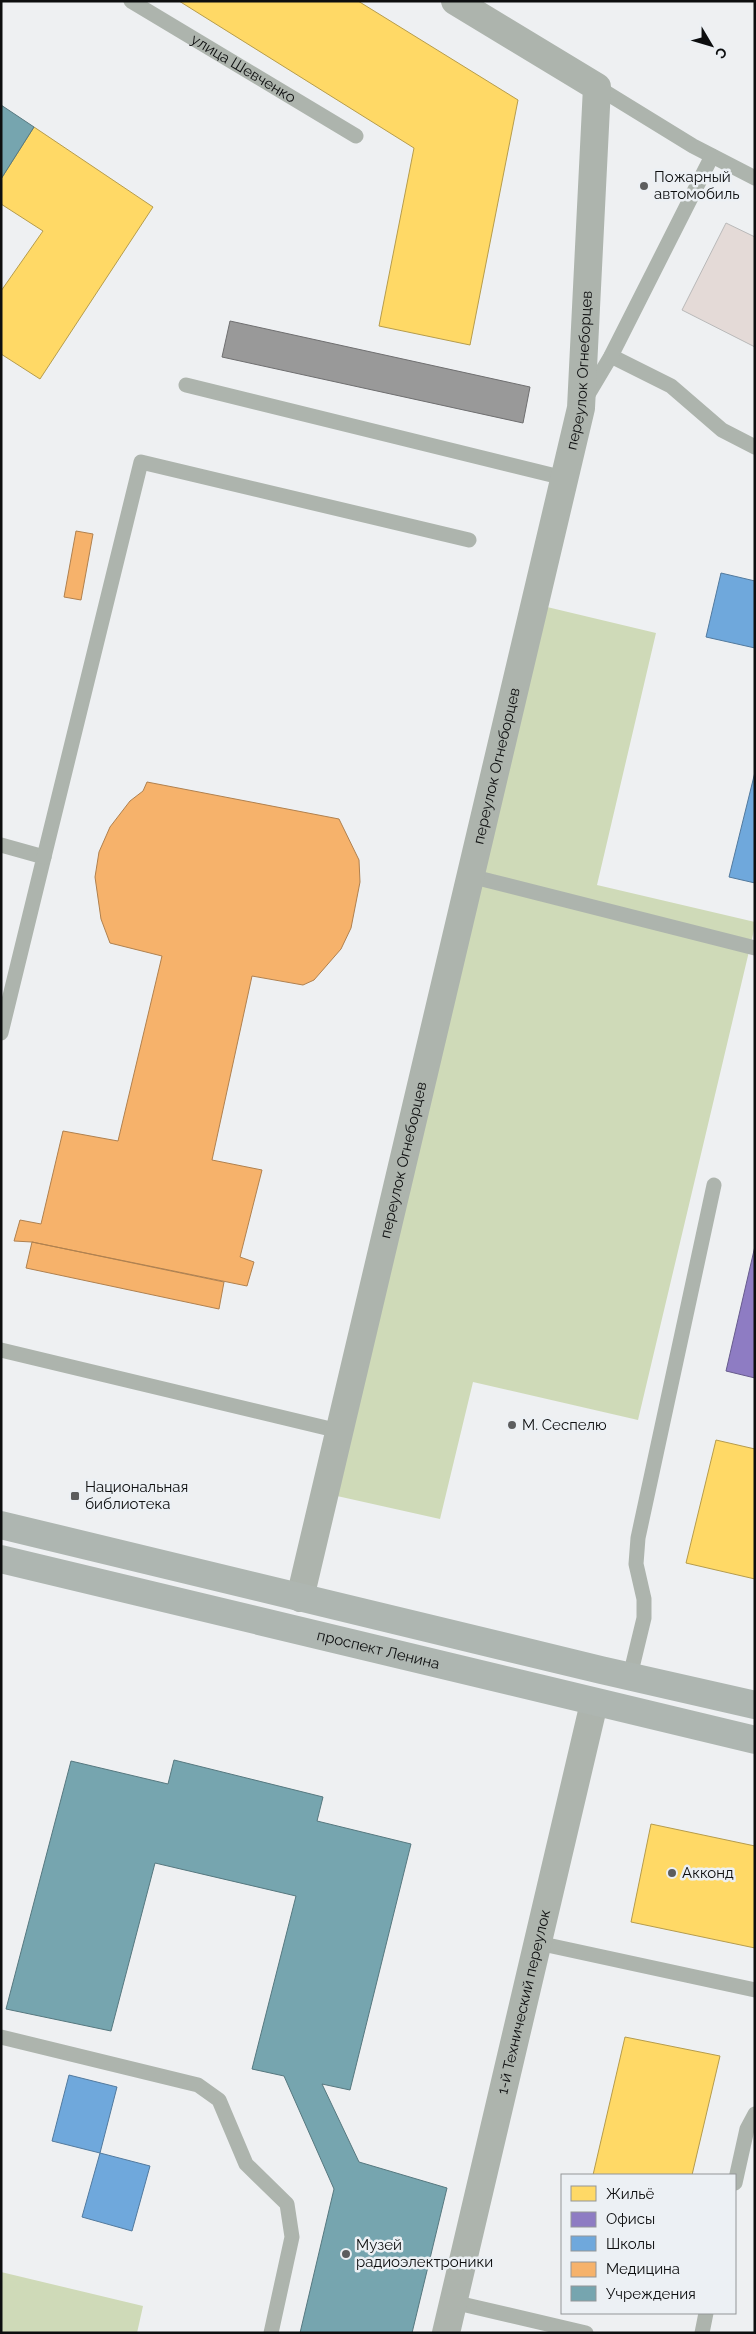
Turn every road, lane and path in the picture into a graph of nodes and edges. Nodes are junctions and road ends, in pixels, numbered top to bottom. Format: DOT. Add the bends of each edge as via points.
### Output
graph roads {
  1 [pos="130,1"];
  2 [pos="455,1"];
  3 [pos="597,87"];
  4 [pos="356,136"];
  5 [pos="712,156"];
  6 [pos="755,178"];
  7 [pos="611,356"];
  8 [pos="186,385"];
  9 [pos="581,408"];
  10 [pos="755,447"];
  11 [pos="564,478"];
  12 [pos="468,540"];
  13 [pos="1,845"];
  14 [pos="44,857"];
  15 [pos="470,876"];
  16 [pos="755,948"];
  17 [pos="1,1034"];
  18 [pos="714,1185"];
  19 [pos="1,1350"];
  20 [pos="338,1431"];
  21 [pos="1,1526"];
  22 [pos="1,1559"];
  23 [pos="300,1598"];
  24 [pos="291,1629"];
  25 [pos="601,1670"];
  26 [pos="630,1676"];
  27 [pos="594,1703"];
  28 [pos="755,1705"];
  29 [pos="623,1710"];
  30 [pos="755,1740"];
  31 [pos="538,1943"];
  32 [pos="755,1990"];
  33 [pos="1,2037"];
  34 [pos="755,2114"];
  35 [pos="736,2178"];
  36 [pos="454,2302"];
  37 [pos="706,2314"];
  38 [pos="271,2333"];
  39 [pos="446,2333"];
  40 [pos="586,2333"];
  41 [pos="702,2333"];
  1 -- 4 [label="lane, улица Шевченко"];
  2 -- 3 [label="street"];
  3 -- 5 [label="lane"];
  3 -- 9 [label="street, переулок Огнеборцев"];
  5 -- 6 [label="lane"];
  5 -- 7 [label="lane"];
  7 -- 9 [label="lane"];
  7 -- 10 [label="lane" via="671,386 722,430"];
  8 -- 11 [label="lane"];
  9 -- 11 [label="street, переулок Огнеборцев"];
  11 -- 15 [label="street, переулок Огнеборцев"];
  12 -- 14 [label="lane" via="140,462"];
  13 -- 14 [label="lane"];
  14 -- 17 [label="lane"];
  15 -- 16 [label="lane"];
  15 -- 20 [label="street, переулок Огнеборцев"];
  18 -- 26 [label="lane" via="638,1538 636,1564 644,1599 644,1618"];
  19 -- 20 [label="lane"];
  20 -- 23 [label="street, переулок Огнеборцев"];
  21 -- 23 [label="main road, проспект Ленина"];
  22 -- 24 [label="main road, проспект Ленина"];
  23 -- 24 [label="main road"];
  23 -- 25 [label="main road, проспект Ленина"];
  24 -- 27 [label="main road, проспект Ленина"];
  25 -- 26 [label="main road, проспект Ленина"];
  25 -- 27 [label="main road, 1-й Технический переулок"];
  26 -- 28 [label="main road, проспект Ленина"];
  26 -- 29 [label="main road"];
  27 -- 29 [label="main road, проспект Ленина"];
  27 -- 31 [label="street, 1-й Технический переулок"];
  29 -- 30 [label="main road, проспект Ленина"];
  31 -- 32 [label="lane"];
  31 -- 36 [label="street, 1-й Технический переулок"];
  33 -- 38 [label="lane" via="198,2085 219,2100 246,2164 287,2204 292,2237"];
  34 -- 35 [label="lane" via="747,2129"];
  36 -- 39 [label="street, 1-й Технический переулок"];
  36 -- 40 [label="lane"];
  37 -- 41 [label="lane"];
}
